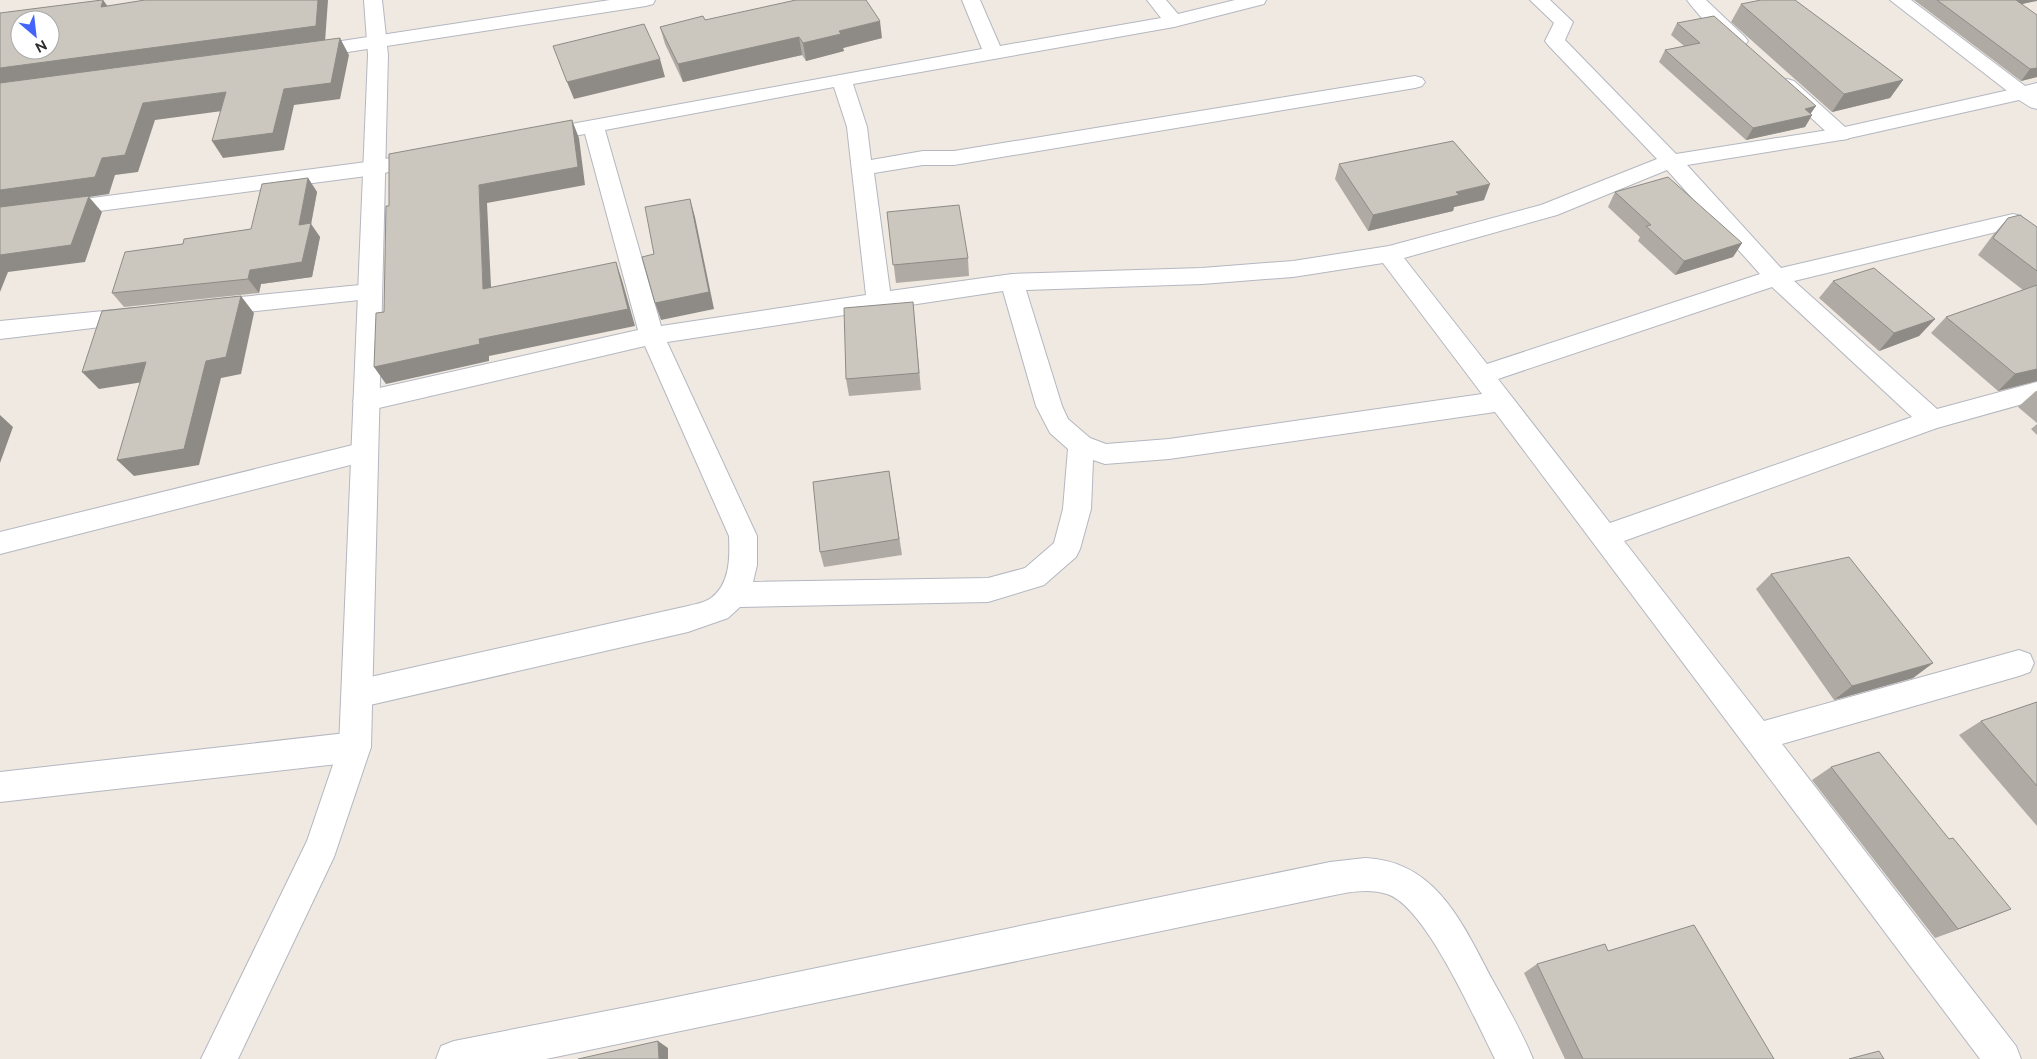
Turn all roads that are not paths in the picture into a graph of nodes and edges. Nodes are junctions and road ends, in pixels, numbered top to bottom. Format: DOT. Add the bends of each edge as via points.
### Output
graph roads {
  1 [pos="373,0"];
  2 [pos="646,0"];
  3 [pos="971,0"];
  4 [pos="1156,0"];
  5 [pos="1257,0"];
  6 [pos="1539,0"];
  7 [pos="1696,0"];
  8 [pos="1899,0"];
  9 [pos="1174,21"];
  10 [pos="376,43"];
  11 [pos="994,54"];
  12 [pos="287,55"];
  13 [pos="1754,56"];
  14 [pos="1776,75"];
  15 [pos="842,80"];
  16 [pos="1415,82"];
  17 [pos="2032,95"];
  18 [pos="593,126"];
  19 [pos="1841,134"];
  20 [pos="517,141"];
  21 [pos="450,153"];
  22 [pos="1671,161"];
  23 [pos="374,168"];
  24 [pos="863,168"];
  25 [pos="0,217"];
  26 [pos="2013,221"];
  27 [pos="1389,254"];
  28 [pos="1776,277"];
  29 [pos="1012,282"];
  30 [pos="370,292"];
  31 [pos="878,301"];
  32 [pos="185,311"];
  33 [pos="156,314"];
  34 [pos="0,330"];
  35 [pos="652,336"];
  36 [pos="1482,375"];
  37 [pos="2037,390"];
  38 [pos="366,401"];
  39 [pos="1502,402"];
  40 [pos="1932,420"];
  41 [pos="1081,445"];
  42 [pos="365,452"];
  43 [pos="1604,536"];
  44 [pos="0,543"];
  45 [pos="733,594"];
  46 [pos="2019,663"];
  47 [pos="357,694"];
  48 [pos="1757,737"];
  49 [pos="355,747"];
  50 [pos="0,787"];
  51 [pos="219,1059"];
  52 [pos="454,1059"];
  53 [pos="1515,1059"];
  54 [pos="2003,1059"];
  1 -- 10 [label="street"];
  2 -- 10 [label="street"];
  3 -- 11 [label="street"];
  4 -- 9 [label="street"];
  5 -- 9 [label="street"];
  6 -- 22 [label="street" via="1564,22 1555,41"];
  7 -- 13 [label="street"];
  8 -- 17 [label="street"];
  9 -- 11 [label="street"];
  10 -- 12 [label="street"];
  10 -- 23 [label="street"];
  11 -- 15 [label="street"];
  14 -- 19 [label="street"];
  15 -- 18 [label="street"];
  15 -- 24 [label="street" via="858,127"];
  16 -- 24 [label="street" via="954,158 923,158"];
  17 -- 19 [label="street"];
  18 -- 20 [label="street"];
  18 -- 35 [label="street"];
  19 -- 22 [label="street"];
  21 -- 23 [label="street"];
  22 -- 27 [label="street" via="1549,210"];
  22 -- 28 [label="street"];
  23 -- 25 [label="street"];
  23 -- 30 [label="street"];
  24 -- 31 [label="street"];
  26 -- 28 [label="street"];
  27 -- 29 [label="street" via="1284,270"];
  27 -- 36 [label="street"];
  28 -- 36 [label="street"];
  28 -- 40 [label="street"];
  29 -- 31 [label="street"];
  29 -- 41 [label="street" via="1048,406 1059,426"];
  30 -- 32 [label="street"];
  30 -- 38 [label="street"];
  31 -- 35 [label="street"];
  33 -- 34 [label="street"];
  35 -- 38 [label="street"];
  35 -- 45 [label="street" via="743,536 742,572"];
  36 -- 39 [label="street"];
  37 -- 40 [label="street"];
  38 -- 42 [label="street"];
  39 -- 41 [label="street" via="1169,449 1105,454"];
  39 -- 43 [label="street"];
  40 -- 43 [label="street"];
  41 -- 45 [label="street" via="1077,509 1066,549 1034,577 988,590"];
  42 -- 44 [label="street"];
  42 -- 47 [label="street"];
  43 -- 48 [label="street"];
  45 -- 47 [label="street" via="720,608 688,619"];
  46 -- 48 [label="street"];
  47 -- 49 [label="street"];
  48 -- 54 [label="street"];
  49 -- 50 [label="street"];
  49 -- 51 [label="street" via="322,846"];
  52 -- 53 [label="street" via="1364,875 1387,877 1403,883 1429,906 1448,932"];
}
